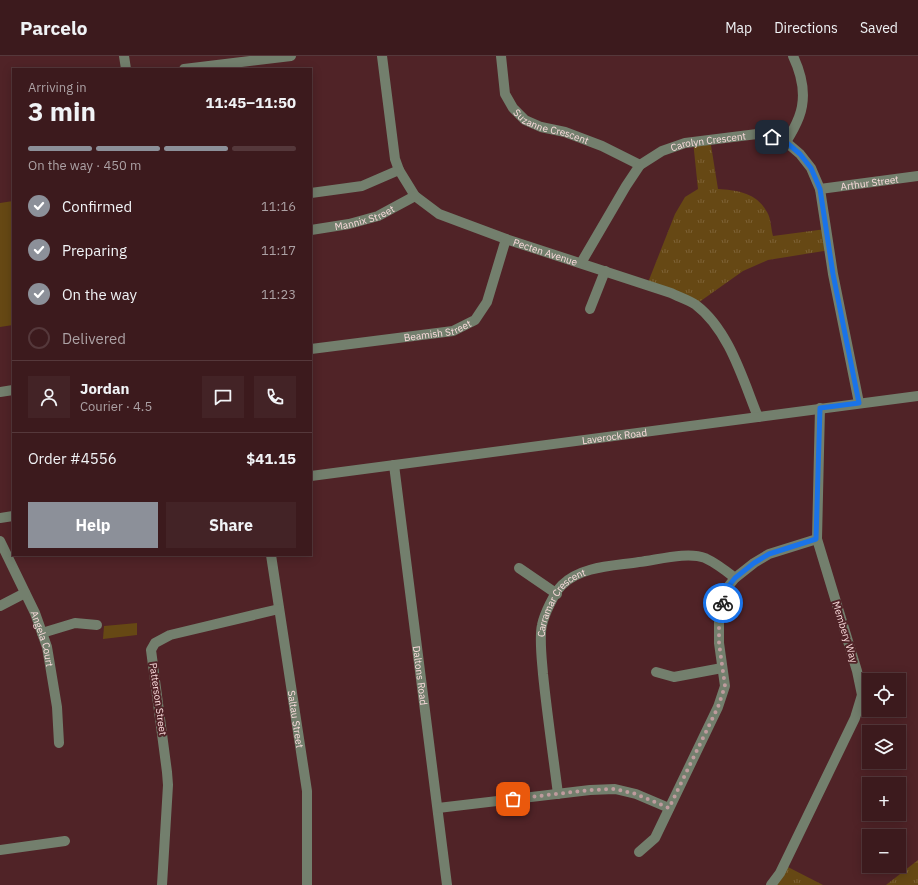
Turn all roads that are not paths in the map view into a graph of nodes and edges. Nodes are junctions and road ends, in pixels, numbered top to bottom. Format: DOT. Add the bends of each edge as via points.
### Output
graph roads {
  1 [pos="124,56"];
  2 [pos="291,56"];
  3 [pos="382,56"];
  4 [pos="501,56"];
  5 [pos="793,56"];
  6 [pos="126,68"];
  7 [pos="192,68"];
  8 [pos="786,142"];
  9 [pos="640,165"];
  10 [pos="399,170"];
  11 [pos="918,176"];
  12 [pos="820,189"];
  13 [pos="312,194"];
  14 [pos="415,196"];
  15 [pos="312,230"];
  16 [pos="506,239"];
  17 [pos="582,263"];
  18 [pos="605,271"];
  19 [pos="590,309"];
  20 [pos="312,349"];
  21 [pos="12,390"];
  22 [pos="0,392"];
  23 [pos="918,396"];
  24 [pos="859,403"];
  25 [pos="820,408"];
  26 [pos="758,417"];
  27 [pos="394,465"];
  28 [pos="312,476"];
  29 [pos="12,516"];
  30 [pos="0,518"];
  31 [pos="816,539"];
  32 [pos="0,541"];
  33 [pos="271,556"];
  34 [pos="519,568"];
  35 [pos="735,578"];
  36 [pos="25,593"];
  37 [pos="556,594"];
  38 [pos="0,606"];
  39 [pos="279,609"];
  40 [pos="97,625"];
  41 [pos="42,633"];
  42 [pos="722,668"];
  43 [pos="656,672"];
  44 [pos="59,743"];
  45 [pos="558,794"];
  46 [pos="438,808"];
  47 [pos="669,808"];
  48 [pos="65,841"];
  49 [pos="0,850"];
  50 [pos="639,852"];
  51 [pos="162,885"];
  52 [pos="307,885"];
  53 [pos="448,885"];
  54 [pos="771,885"];
  1 -- 6 [label="street"];
  2 -- 7 [label="street"];
  3 -- 10 [label="street, Pecten Avenue"];
  4 -- 9 [label="street, Suzanne Crescent" via="506,94 513,108 525,120 602,146"];
  5 -- 8 [label="street" via="800,71 803,102 799,117"];
  8 -- 9 [label="street, Carolyn Crescent" via="757,134 685,143 662,151"];
  8 -- 12 [label="street, Carolyn Crescent" via="811,168"];
  9 -- 17 [label="street, Carolyn Crescent"];
  10 -- 13 [label="street" via="362,186"];
  10 -- 14 [label="street, Pecten Avenue"];
  11 -- 12 [label="street, Arthur Street"];
  12 -- 24 [label="street, Carolyn Crescent" via="833,274"];
  14 -- 15 [label="street, Mannix Street" via="378,216"];
  14 -- 16 [label="street, Pecten Avenue" via="439,214"];
  16 -- 17 [label="street, Pecten Avenue"];
  16 -- 20 [label="street, Beamish Street" via="487,302 475,320 453,331"];
  17 -- 18 [label="street, Pecten Avenue"];
  18 -- 19 [label="street"];
  18 -- 26 [label="street, Pecten Avenue" via="671,293 695,305 713,322 727,341"];
  21 -- 22 [label="street"];
  23 -- 24 [label="street, Laverock Road"];
  24 -- 25 [label="street, Laverock Road"];
  25 -- 26 [label="street, Laverock Road"];
  25 -- 31 [label="street, Membery Way"];
  26 -- 27 [label="street, Laverock Road"];
  27 -- 28 [label="street, Laverock Road"];
  27 -- 46 [label="street, Daltons Road"];
  29 -- 30 [label="street"];
  31 -- 35 [label="street" via="769,554"];
  31 -- 54 [label="street, Membery Way" via="862,695 855,718 780,872"];
  32 -- 36 [label="street, Angela Court"];
  33 -- 39 [label="street, Saltau Street"];
  34 -- 37 [label="street"];
  35 -- 37 [label="street, Carramar Crescent" via="704,557 676,557 587,571 573,577"];
  35 -- 42 [label="street" via="727,588 719,615"];
  36 -- 38 [label="street"];
  36 -- 41 [label="street, Angela Court"];
  37 -- 45 [label="street, Carramar Crescent" via="541,626 544,686"];
  39 -- 51 [label="street, Patterson Street" via="170,636 155,643 151,650 168,772"];
  39 -- 52 [label="street, Saltau Street" via="306,791"];
  40 -- 41 [label="street" via="75,623"];
  41 -- 44 [label="street, Angela Court" via="47,647 57,707"];
  42 -- 43 [label="street" via="674,677"];
  42 -- 47 [label="street" via="725,686 718,707"];
  45 -- 46 [label="street"];
  45 -- 47 [label="street" via="615,789 636,794"];
  46 -- 53 [label="street, Daltons Road"];
  47 -- 50 [label="street" via="656,838"];
  48 -- 49 [label="street"];
}
